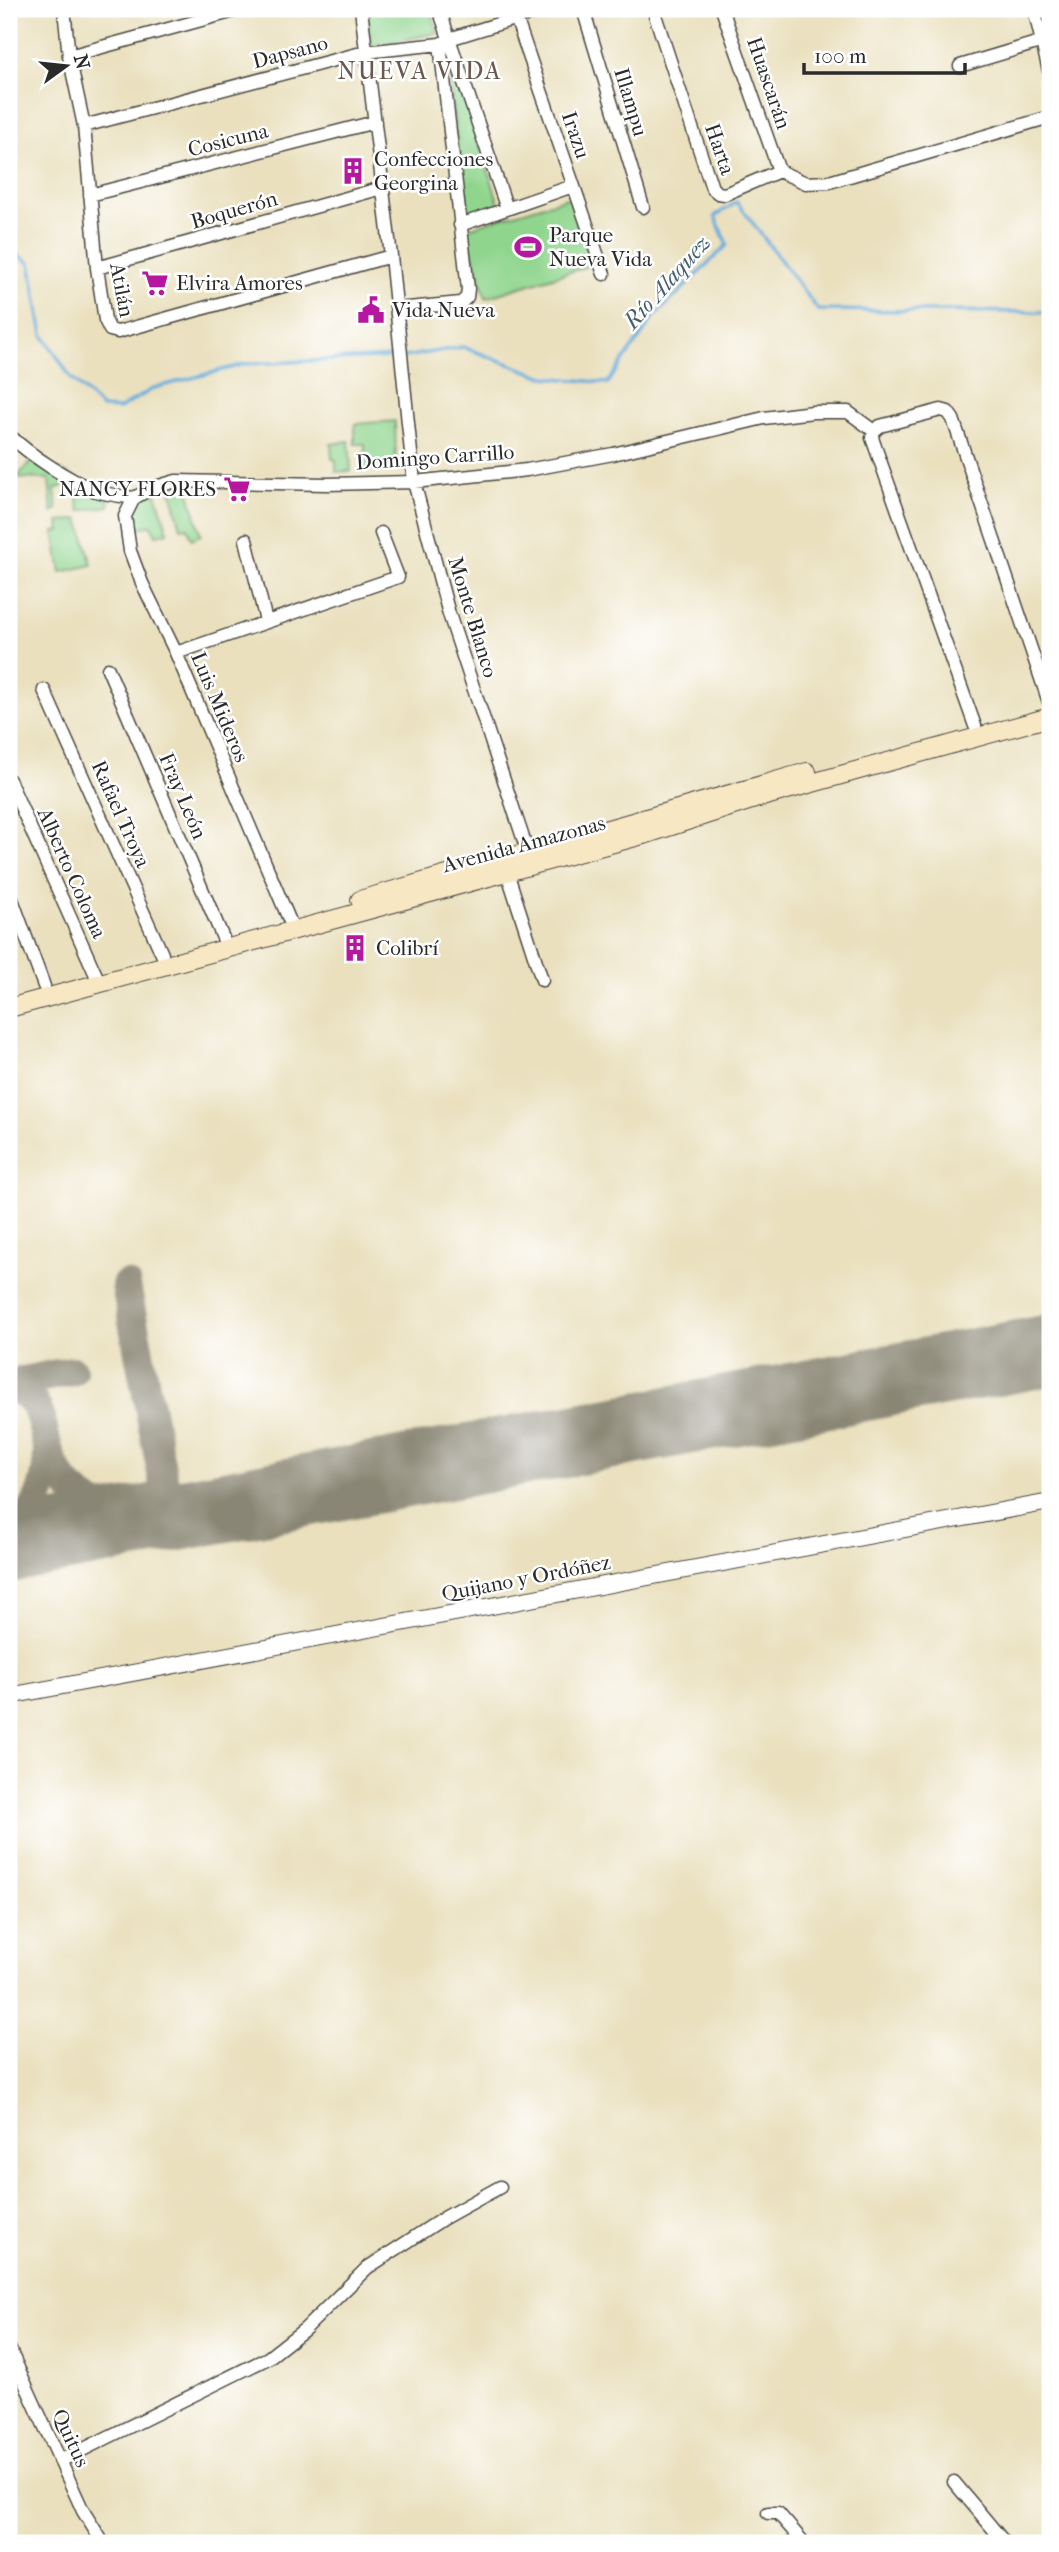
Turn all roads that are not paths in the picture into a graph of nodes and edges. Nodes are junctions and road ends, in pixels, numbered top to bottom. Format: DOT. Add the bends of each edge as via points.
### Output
graph roads {
  1 [pos="64,9"];
  2 [pos="242,9"];
  3 [pos="361,9"];
  4 [pos="439,9"];
  5 [pos="546,9"];
  6 [pos="583,9"];
  7 [pos="653,9"];
  8 [pos="722,9"];
  9 [pos="1034,9"];
  10 [pos="515,14"];
  11 [pos="444,41"];
  12 [pos="1046,41"];
  13 [pos="365,52"];
  14 [pos="69,56"];
  15 [pos="960,66"];
  16 [pos="1050,75"];
  17 [pos="1050,117"];
  18 [pos="375,122"];
  19 [pos="84,126"];
  20 [pos="779,171"];
  21 [pos="573,186"];
  22 [pos="382,188"];
  23 [pos="90,195"];
  24 [pos="643,207"];
  25 [pos="507,209"];
  26 [pos="460,225"];
  27 [pos="391,256"];
  28 [pos="97,268"];
  29 [pos="604,274"];
  30 [pos="397,309"];
  31 [pos="874,431"];
  32 [pos="9,435"];
  33 [pos="414,482"];
  34 [pos="134,498"];
  35 [pos="381,533"];
  36 [pos="246,540"];
  37 [pos="266,621"];
  38 [pos="176,653"];
  39 [pos="108,669"];
  40 [pos="44,690"];
  41 [pos="1050,705"];
  42 [pos="1050,717"];
  43 [pos="975,726"];
  44 [pos="9,780"];
  45 [pos="530,859"];
  46 [pos="507,872"];
  47 [pos="9,891"];
  48 [pos="291,925"];
  49 [pos="223,938"];
  50 [pos="162,954"];
  51 [pos="97,977"];
  52 [pos="542,980"];
  53 [pos="44,986"];
  54 [pos="9,996"];
  55 [pos="9,1007"];
  56 [pos="1050,1502"];
  57 [pos="9,1696"];
  58 [pos="500,2187"];
  59 [pos="9,2347"];
  60 [pos="60,2461"];
  61 [pos="954,2482"];
  62 [pos="768,2512"];
  63 [pos="103,2543"];
  64 [pos="804,2543"];
  65 [pos="1005,2543"];
  1 -- 14 [label="street, Atilán"];
  2 -- 14 [label="street"];
  3 -- 13 [label="street"];
  4 -- 11 [label="street"];
  5 -- 10 [label="street, Dapsano"];
  6 -- 24 [label="street, Illampu"];
  7 -- 20 [label="street, Harta" via="712,188 725,194"];
  8 -- 20 [label="street, Huascarán"];
  9 -- 12 [label="street"];
  10 -- 11 [label="street, Dapsano"];
  10 -- 21 [label="street, Irazu"];
  11 -- 13 [label="street, Dapsano"];
  11 -- 25 [label="street"];
  11 -- 26 [label="street"];
  12 -- 15 [label="street"];
  12 -- 16 [label="street"];
  13 -- 18 [label="street"];
  13 -- 19 [label="street, Dapsano"];
  14 -- 19 [label="street, Atilán"];
  17 -- 20 [label="street" via="829,183 806,183"];
  18 -- 22 [label="street"];
  18 -- 23 [label="street, Cosicuna"];
  19 -- 23 [label="street, Atilán"];
  21 -- 25 [label="street"];
  21 -- 29 [label="street, Irazu"];
  22 -- 27 [label="street"];
  22 -- 28 [label="street, Boquerón"];
  23 -- 28 [label="street, Atilán"];
  25 -- 26 [label="street"];
  26 -- 30 [label="street" via="467,297 461,303"];
  27 -- 28 [label="street, Atilán" via="118,332 110,330 105,320"];
  27 -- 30 [label="street"];
  30 -- 33 [label="street, Monte Blanco"];
  31 -- 33 [label="street, Domingo Carrillo" via="848,412 813,412 764,418 527,470"];
  31 -- 41 [label="street" via="941,410 953,419"];
  31 -- 43 [label="street" via="872,438"];
  32 -- 34 [label="street" via="96,491"];
  33 -- 34 [label="street, Domingo Carrillo" via="176,481"];
  33 -- 45 [label="street, Monte Blanco" via="449,614"];
  34 -- 38 [label="street, Luis Mideros" via="125,516 130,551"];
  35 -- 37 [label="street" via="398,577"];
  36 -- 37 [label="street"];
  37 -- 38 [label="street"];
  38 -- 48 [label="street, Luis Mideros"];
  39 -- 49 [label="street, Fray León"];
  40 -- 50 [label="street, Rafael Troya"];
  41 -- 43 [label="main road, Avenida Amazonas"];
  42 -- 45 [label="main road, Avenida Amazonas" via="758,798 650,833"];
  43 -- 45 [label="main road, Avenida Amazonas" via="755,786"];
  44 -- 51 [label="street, Alberto Coloma"];
  45 -- 46 [label="main road, Avenida Amazonas"];
  45 -- 48 [label="main road, Avenida Amazonas"];
  46 -- 48 [label="main road, Avenida Amazonas"];
  46 -- 52 [label="street"];
  47 -- 53 [label="street"];
  48 -- 49 [label="main road, Avenida Amazonas"];
  48 -- 51 [label="main road, Avenida Amazonas"];
  49 -- 50 [label="main road, Avenida Amazonas"];
  50 -- 51 [label="main road, Avenida Amazonas"];
  51 -- 53 [label="main road, Avenida Amazonas"];
  51 -- 55 [label="main road, Avenida Amazonas"];
  53 -- 54 [label="main road, Avenida Amazonas"];
  56 -- 57 [label="street, Quijano y Ordóñez"];
  58 -- 60 [label="street" via="367,2268 268,2358"];
  59 -- 60 [label="street, Quitus"];
  60 -- 63 [label="street, Quitus"];
  61 -- 65 [label="street"];
  62 -- 64 [label="street" via="778,2513"];
}
